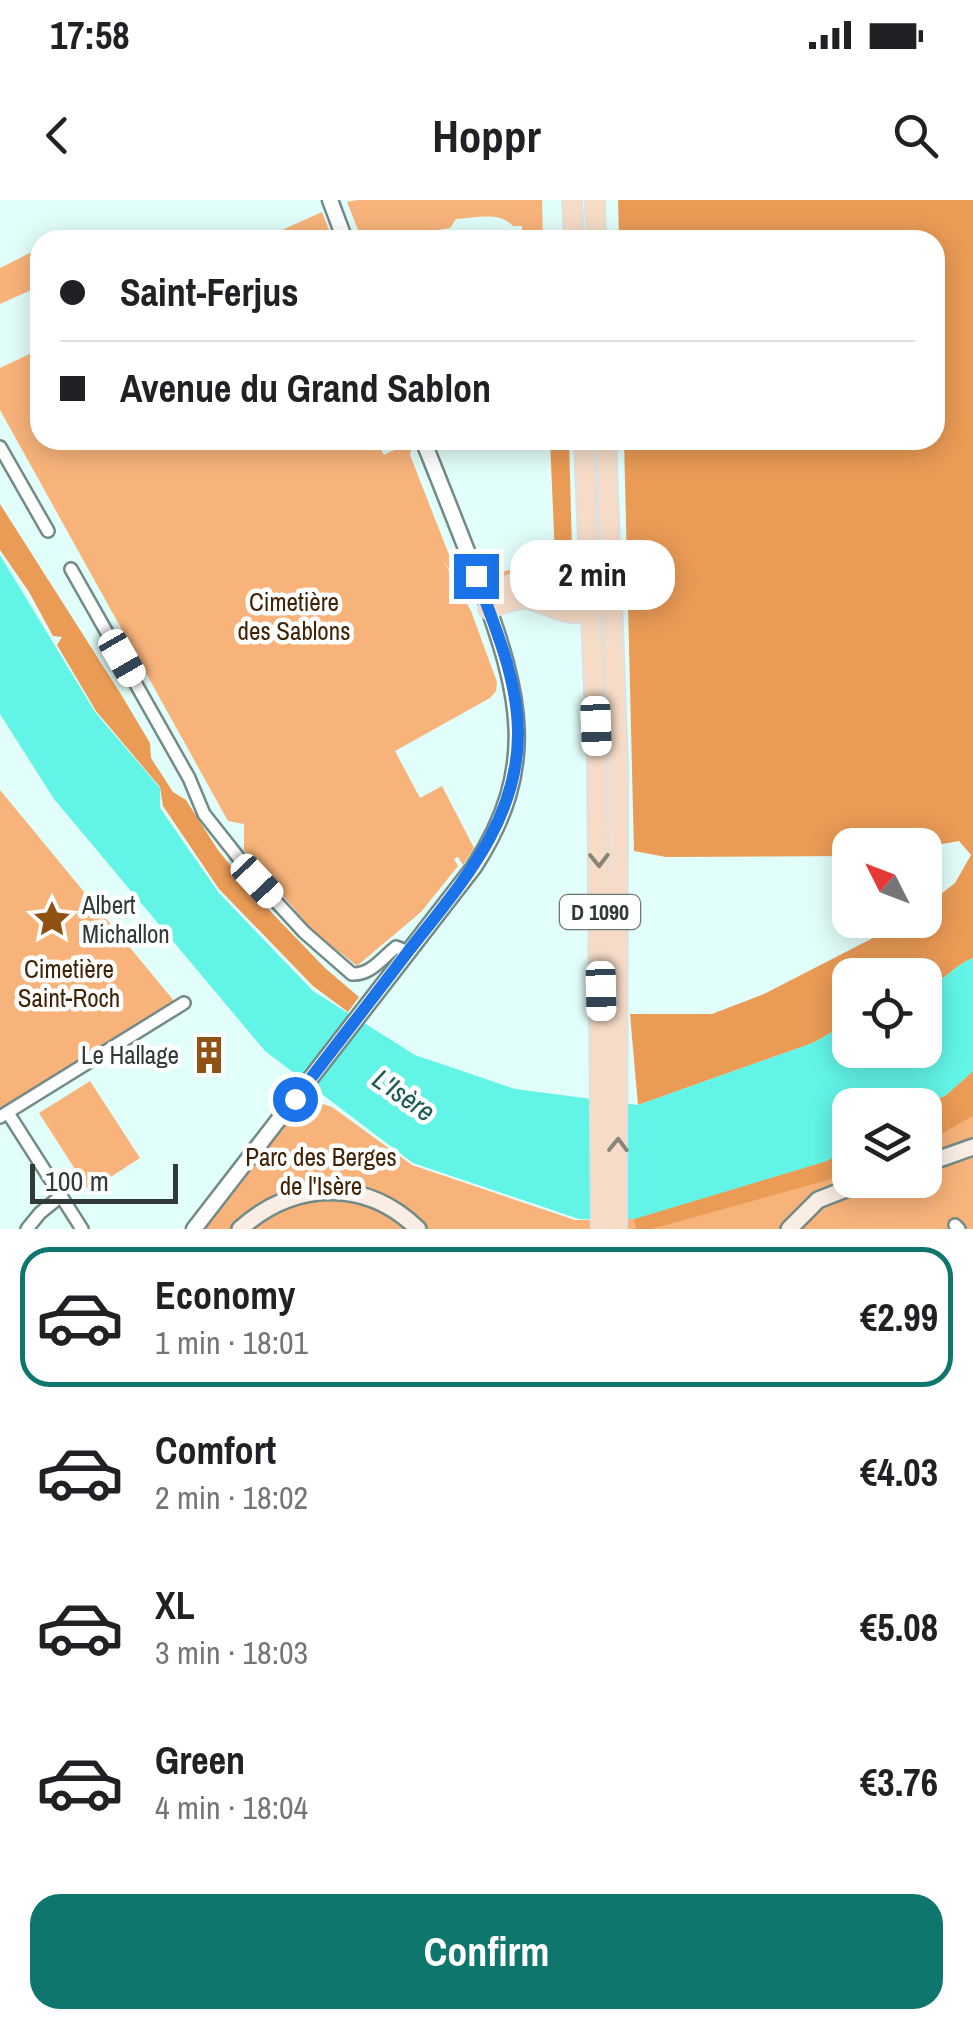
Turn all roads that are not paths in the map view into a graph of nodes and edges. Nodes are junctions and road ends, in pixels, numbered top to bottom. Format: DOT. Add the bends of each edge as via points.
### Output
graph roads {
  1 [pos="330,200"];
  2 [pos="572,200"];
  3 [pos="594,200"];
  4 [pos="341,230"];
  5 [pos="574,230"];
  6 [pos="596,230"];
  7 [pos="0,446"];
  8 [pos="427,450"];
  9 [pos="585,450"];
  10 [pos="607,450"];
  11 [pos="48,530"];
  12 [pos="71,569"];
  13 [pos="614,591"];
  14 [pos="486,601"];
  15 [pos="594,602"];
  16 [pos="616,735"];
  17 [pos="408,952"];
  18 [pos="184,1003"];
  19 [pos="610,1060"];
  20 [pos="4,1115"];
  21 [pos="973,1147"];
  22 [pos="942,1158"];
  23 [pos="832,1195"];
  24 [pos="61,1196"];
  25 [pos="27,1229"];
  26 [pos="82,1229"];
  27 [pos="194,1229"];
  28 [pos="240,1229"];
  29 [pos="418,1229"];
  30 [pos="601,1229"];
  31 [pos="617,1229"];
  32 [pos="790,1229"];
  1 -- 4 [label="street"];
  2 -- 5 [label="main road"];
  3 -- 6 [label="main road"];
  7 -- 11 [label="street"];
  8 -- 14 [label="street"];
  9 -- 15 [label="main road, D 1090"];
  10 -- 13 [label="main road, D 1090"];
  12 -- 17 [label="street" via="204,814 257,881 352,974 370,970 396,948"];
  13 -- 15 [label="main road"];
  13 -- 16 [label="main road, D 1090"];
  14 -- 15 [label="main road" via="528,600 556,612"];
  14 -- 17 [label="street" via="510,671 517,719 511,782 484,851"];
  15 -- 16 [label="main road"];
  15 -- 19 [label="main road, D 1090, one-way"];
  16 -- 19 [label="main road, D 1090"];
  17 -- 27 [label="street"];
  18 -- 20 [label="street"];
  19 -- 30 [label="main road, D 1090"];
  31 -- 19 [label="main road, D 1090, one-way"];
  20 -- 24 [label="street"];
  21 -- 22 [label="main road"];
  23 -- 32 [label="main road"];
  24 -- 25 [label="street"];
  24 -- 26 [label="street"];
  28 -- 29 [label="main road" via="282,1199 325,1191 362,1196"];
}
